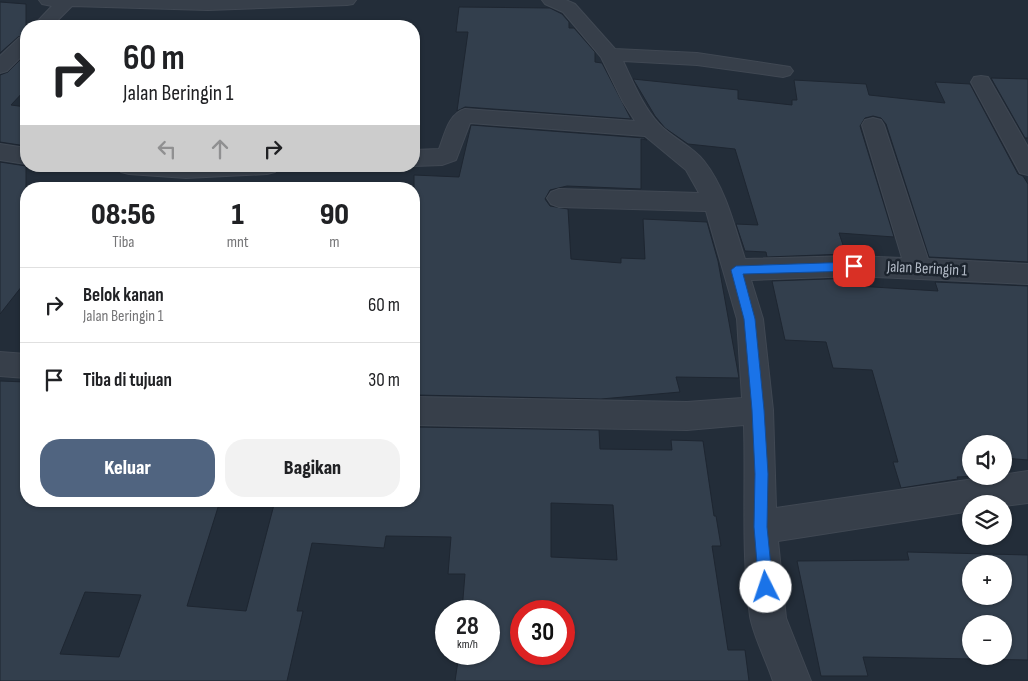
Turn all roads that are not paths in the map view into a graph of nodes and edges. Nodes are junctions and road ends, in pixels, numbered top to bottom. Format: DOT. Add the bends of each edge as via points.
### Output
graph roads {
  1 [pos="48,0"];
  2 [pos="347,0"];
  3 [pos="551,0"];
  4 [pos="67,1"];
  5 [pos="182,2"];
  6 [pos="48,20"];
  7 [pos="20,48"];
  8 [pos="610,55"];
  9 [pos="0,67"];
  10 [pos="783,71"];
  11 [pos="982,82"];
  12 [pos="873,125"];
  13 [pos="651,129"];
  14 [pos="0,152"];
  15 [pos="20,155"];
  16 [pos="420,158"];
  17 [pos="1028,167"];
  18 [pos="559,198"];
  19 [pos="715,202"];
  20 [pos="918,268"];
  21 [pos="736,270"];
  22 [pos="1028,274"];
  23 [pos="0,364"];
  24 [pos="20,366"];
  25 [pos="420,410"];
  26 [pos="758,410"];
  27 [pos="1028,487"];
  28 [pos="760,527"];
  29 [pos="792,681"];
  1 -- 4 [label="street"];
  2 -- 5 [label="street"];
  3 -- 8 [label="street" via="569,8"];
  4 -- 5 [label="street"];
  4 -- 6 [label="street"];
  7 -- 9 [label="street"];
  8 -- 10 [label="street" via="646,54"];
  8 -- 13 [label="street" via="633,102"];
  11 -- 17 [label="street"];
  12 -- 20 [label="street"];
  13 -- 16 [label="street" via="465,116 448,154"];
  13 -- 19 [label="street" via="694,164"];
  14 -- 15 [label="street"];
  18 -- 19 [label="street"];
  19 -- 21 [label="street"];
  20 -- 21 [label="street, Jalan Beringin 1" via="854,266"];
  20 -- 22 [label="street, Jalan Beringin 1"];
  21 -- 26 [label="street" via="750,319"];
  23 -- 24 [label="street"];
  25 -- 26 [label="street" via="687,416"];
  26 -- 28 [label="street"];
  27 -- 28 [label="street"];
  28 -- 29 [label="street" via="768,618"];
}
